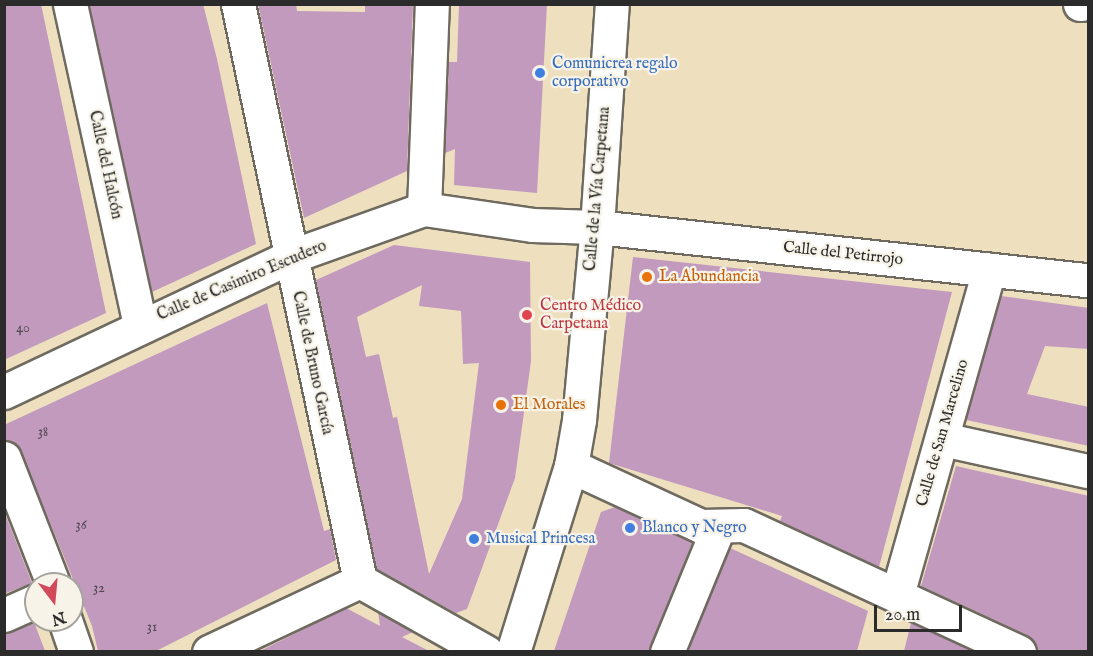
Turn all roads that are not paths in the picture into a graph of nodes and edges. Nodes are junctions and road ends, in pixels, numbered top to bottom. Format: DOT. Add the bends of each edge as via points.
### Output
graph roads {
  1 [pos="70,4"];
  2 [pos="238,4"];
  3 [pos="432,4"];
  4 [pos="612,4"];
  5 [pos="424,209"];
  6 [pos="597,227"];
  7 [pos="289,257"];
  8 [pos="989,270"];
  9 [pos="1089,280"];
  10 [pos="140,325"];
  11 [pos="4,392"];
  12 [pos="942,439"];
  13 [pos="4,458"];
  14 [pos="571,466"];
  15 [pos="1089,471"];
  16 [pos="720,526"];
  17 [pos="48,572"];
  18 [pos="360,581"];
  19 [pos="897,595"];
  20 [pos="24,606"];
  21 [pos="4,615"];
  22 [pos="69,632"];
  23 [pos="76,651"];
  24 [pos="208,651"];
  25 [pos="486,651"];
  26 [pos="513,651"];
  27 [pos="667,651"];
  28 [pos="1019,651"];
  1 -- 10 [label="street, Calle del Halcón"];
  2 -- 7 [label="street, Calle de Bruno García"];
  3 -- 5 [label="street"];
  4 -- 6 [label="street, Calle de la Vía Carpetana"];
  5 -- 6 [label="street, Calle de Casimiro Escudero" via="532,225"];
  5 -- 7 [label="street, Calle de Casimiro Escudero"];
  6 -- 8 [label="street, Calle del Petirrojo"];
  6 -- 14 [label="street, Calle de la Vía Carpetana"];
  7 -- 10 [label="street, Calle de Casimiro Escudero"];
  7 -- 18 [label="street, Calle de Bruno García"];
  8 -- 9 [label="street, Calle del Petirrojo"];
  8 -- 12 [label="street, Calle de San Marcelino"];
  10 -- 11 [label="street, Calle de Casimiro Escudero"];
  12 -- 15 [label="street"];
  12 -- 19 [label="street, Calle de San Marcelino"];
  13 -- 17 [label="street"];
  14 -- 16 [label="street" via="701,526"];
  14 -- 26 [label="street, Calle de la Vía Carpetana"];
  16 -- 19 [label="street" via="744,525"];
  16 -- 27 [label="street"];
  18 -- 24 [label="street"];
  18 -- 25 [label="street"];
  19 -- 28 [label="street"];
  20 -- 21 [label="street"];
  22 -- 23 [label="street"];
}
